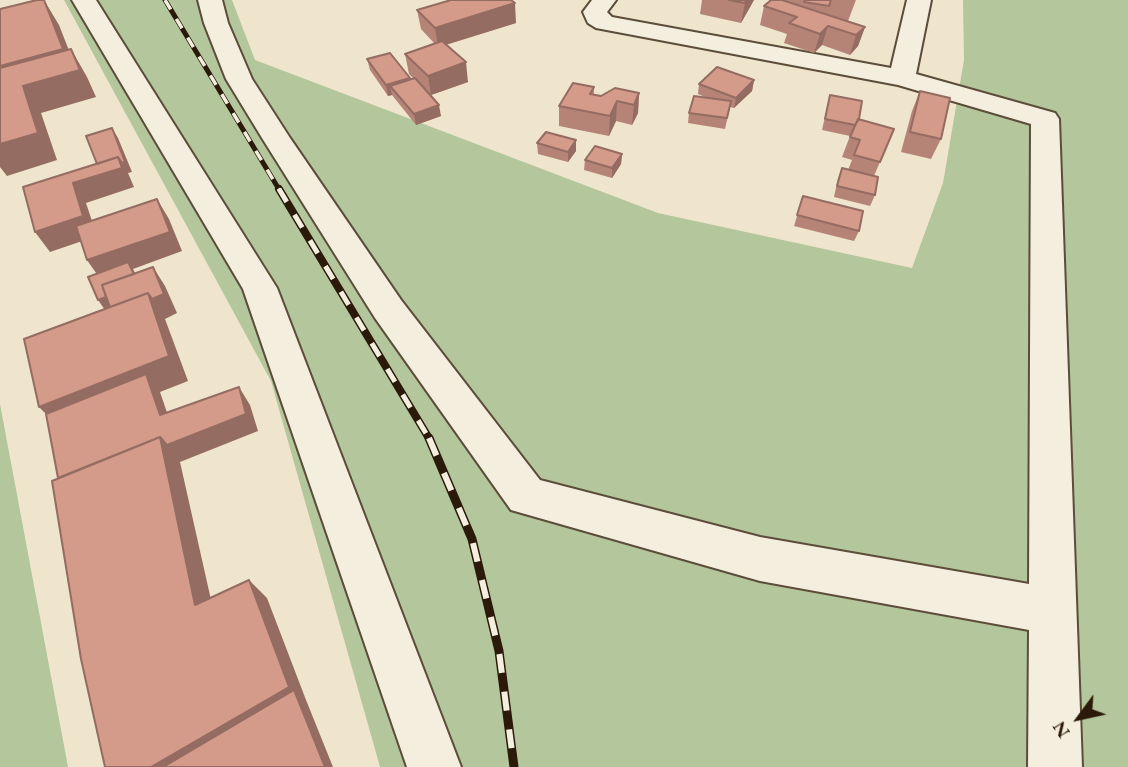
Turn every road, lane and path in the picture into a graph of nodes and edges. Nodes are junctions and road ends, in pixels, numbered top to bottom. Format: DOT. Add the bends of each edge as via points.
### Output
graph roads {
  1 [pos="84,0"];
  2 [pos="210,0"];
  3 [pos="604,0"];
  4 [pos="919,0"];
  5 [pos="902,78"];
  6 [pos="1051,611"];
  7 [pos="434,767"];
  8 [pos="1055,767"];
  1 -- 7 [label="street" via="260,288"];
  2 -- 6 [label="street" via="239,79 276,138 388,309 526,496 760,559"];
  3 -- 5 [label="street" via="596,12 605,23"];
  4 -- 5 [label="street"];
  5 -- 6 [label="street" via="1045,119"];
  6 -- 8 [label="street"];
}
